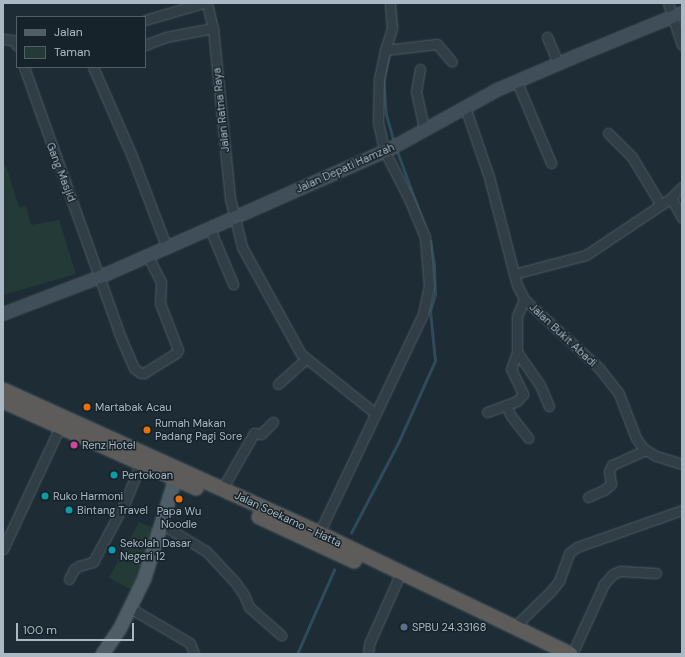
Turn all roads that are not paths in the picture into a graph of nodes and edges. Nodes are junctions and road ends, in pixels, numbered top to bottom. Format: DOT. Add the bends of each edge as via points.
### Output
graph roads {
  1 [pos="203,3"];
  2 [pos="207,3"];
  3 [pos="390,3"];
  4 [pos="668,3"];
  5 [pos="677,15"];
  6 [pos="146,20"];
  7 [pos="212,28"];
  8 [pos="547,37"];
  9 [pos="3,39"];
  10 [pos="16,44"];
  11 [pos="146,45"];
  12 [pos="682,45"];
  13 [pos="390,50"];
  14 [pos="452,62"];
  15 [pos="558,63"];
  16 [pos="24,68"];
  17 [pos="93,68"];
  18 [pos="420,69"];
  19 [pos="516,82"];
  20 [pos="466,107"];
  21 [pos="424,129"];
  22 [pos="608,133"];
  23 [pos="384,150"];
  24 [pos="551,163"];
  25 [pos="682,187"];
  26 [pos="671,198"];
  27 [pos="661,205"];
  28 [pos="234,218"];
  29 [pos="682,218"];
  30 [pos="210,229"];
  31 [pos="167,248"];
  32 [pos="148,256"];
  33 [pos="514,274"];
  34 [pos="100,277"];
  35 [pos="233,284"];
  36 [pos="524,299"];
  37 [pos="3,314"];
  38 [pos="517,352"];
  39 [pos="306,359"];
  40 [pos="278,384"];
  41 [pos="3,390"];
  42 [pos="3,400"];
  43 [pos="506,405"];
  44 [pos="549,406"];
  45 [pos="487,412"];
  46 [pos="375,413"];
  47 [pos="273,422"];
  48 [pos="60,427"];
  49 [pos="528,438"];
  50 [pos="645,450"];
  51 [pos="141,463"];
  52 [pos="682,464"];
  53 [pos="177,474"];
  54 [pos="222,490"];
  55 [pos="588,497"];
  56 [pos="682,510"];
  57 [pos="161,524"];
  58 [pos="317,538"];
  59 [pos="3,549"];
  60 [pos="656,574"];
  61 [pos="69,579"];
  62 [pos="397,581"];
  63 [pos="130,608"];
  64 [pos="514,627"];
  65 [pos="281,634"];
  66 [pos="102,654"];
  67 [pos="194,654"];
  68 [pos="368,654"];
  69 [pos="552,654"];
  70 [pos="571,654"];
  1 -- 6 [label="street"];
  2 -- 7 [label="street, Jalan Ratna Raya"];
  3 -- 13 [label="street"];
  4 -- 5 [label="street"];
  5 -- 12 [label="street"];
  5 -- 15 [label="main road, Jalan Depati Hamzah"];
  7 -- 11 [label="street"];
  7 -- 28 [label="street, Jalan Ratna Raya"];
  8 -- 15 [label="street"];
  9 -- 10 [label="street" via="13,40"];
  13 -- 14 [label="street" via="437,44"];
  13 -- 23 [label="street" via="379,79 378,122"];
  15 -- 19 [label="main road, Jalan Depati Hamzah"];
  16 -- 34 [label="street, Gang Masjid"];
  17 -- 31 [label="street" via="132,156"];
  18 -- 21 [label="street" via="416,91"];
  19 -- 20 [label="main road, Jalan Depati Hamzah"];
  19 -- 24 [label="street"];
  20 -- 21 [label="main road, Jalan Depati Hamzah"];
  20 -- 33 [label="street, Jalan Bukit Abadi" via="489,178"];
  21 -- 23 [label="main road, Jalan Depati Hamzah"];
  22 -- 27 [label="street" via="632,157"];
  23 -- 28 [label="main road, Jalan Depati Hamzah"];
  23 -- 46 [label="street" via="425,236 429,286 423,314"];
  25 -- 26 [label="street"];
  26 -- 27 [label="street"];
  26 -- 29 [label="street"];
  27 -- 33 [label="street" via="586,254"];
  28 -- 30 [label="main road, Jalan Depati Hamzah"];
  28 -- 39 [label="street, Jalan Ratna Raya" via="242,247 254,272"];
  30 -- 31 [label="main road, Jalan Depati Hamzah"];
  30 -- 35 [label="street"];
  31 -- 32 [label="main road, Jalan Depati Hamzah"];
  32 -- 34 [label="main road, Jalan Depati Hamzah"];
  32 -- 34 [label="street, Gang Masjid" via="161,282 160,303 178,350 144,373 134,368"];
  33 -- 36 [label="street, Jalan Bukit Abadi"];
  34 -- 37 [label="main road, Jalan Depati Hamzah"];
  36 -- 38 [label="street" via="517,316"];
  36 -- 50 [label="street, Jalan Bukit Abadi" via="599,368 619,394 636,438"];
  38 -- 43 [label="street" via="511,369 523,394 517,401"];
  38 -- 44 [label="street" via="540,385"];
  39 -- 40 [label="street"];
  39 -- 46 [label="street, Jalan Ratna Raya"];
  41 -- 53 [label="highway, Jalan Soekarno - Hatta"];
  42 -- 48 [label="highway, Jalan Soekarno - Hatta"];
  43 -- 45 [label="street"];
  43 -- 49 [label="street"];
  46 -- 58 [label="street"];
  47 -- 54 [label="street" via="261,434 256,432 253,435"];
  48 -- 51 [label="highway, Jalan Soekarno - Hatta"];
  48 -- 59 [label="street"];
  50 -- 52 [label="street"];
  50 -- 55 [label="street" via="612,465 609,471 611,484"];
  51 -- 53 [label="highway, Jalan Soekarno - Hatta"];
  51 -- 61 [label="street" via="125,502 93,562 78,566"];
  53 -- 54 [label="highway, Jalan Soekarno - Hatta"];
  53 -- 57 [label="main road"];
  53 -- 58 [label="highway, Jalan Soekarno - Hatta"];
  54 -- 58 [label="highway, Jalan Soekarno - Hatta"];
  56 -- 64 [label="street" via="577,547 569,553 559,581"];
  57 -- 63 [label="main road" via="144,578"];
  57 -- 65 [label="street" via="206,551 238,586 249,607"];
  58 -- 62 [label="highway, Jalan Soekarno - Hatta"];
  58 -- 64 [label="highway, Jalan Soekarno - Hatta"];
  60 -- 70 [label="street" via="620,571 613,574 604,584"];
  62 -- 68 [label="street" via="369,644"];
  62 -- 69 [label="highway, Jalan Soekarno - Hatta"];
  63 -- 66 [label="main road"];
  63 -- 67 [label="street" via="190,643"];
  64 -- 70 [label="highway, Jalan Soekarno - Hatta"];
}
